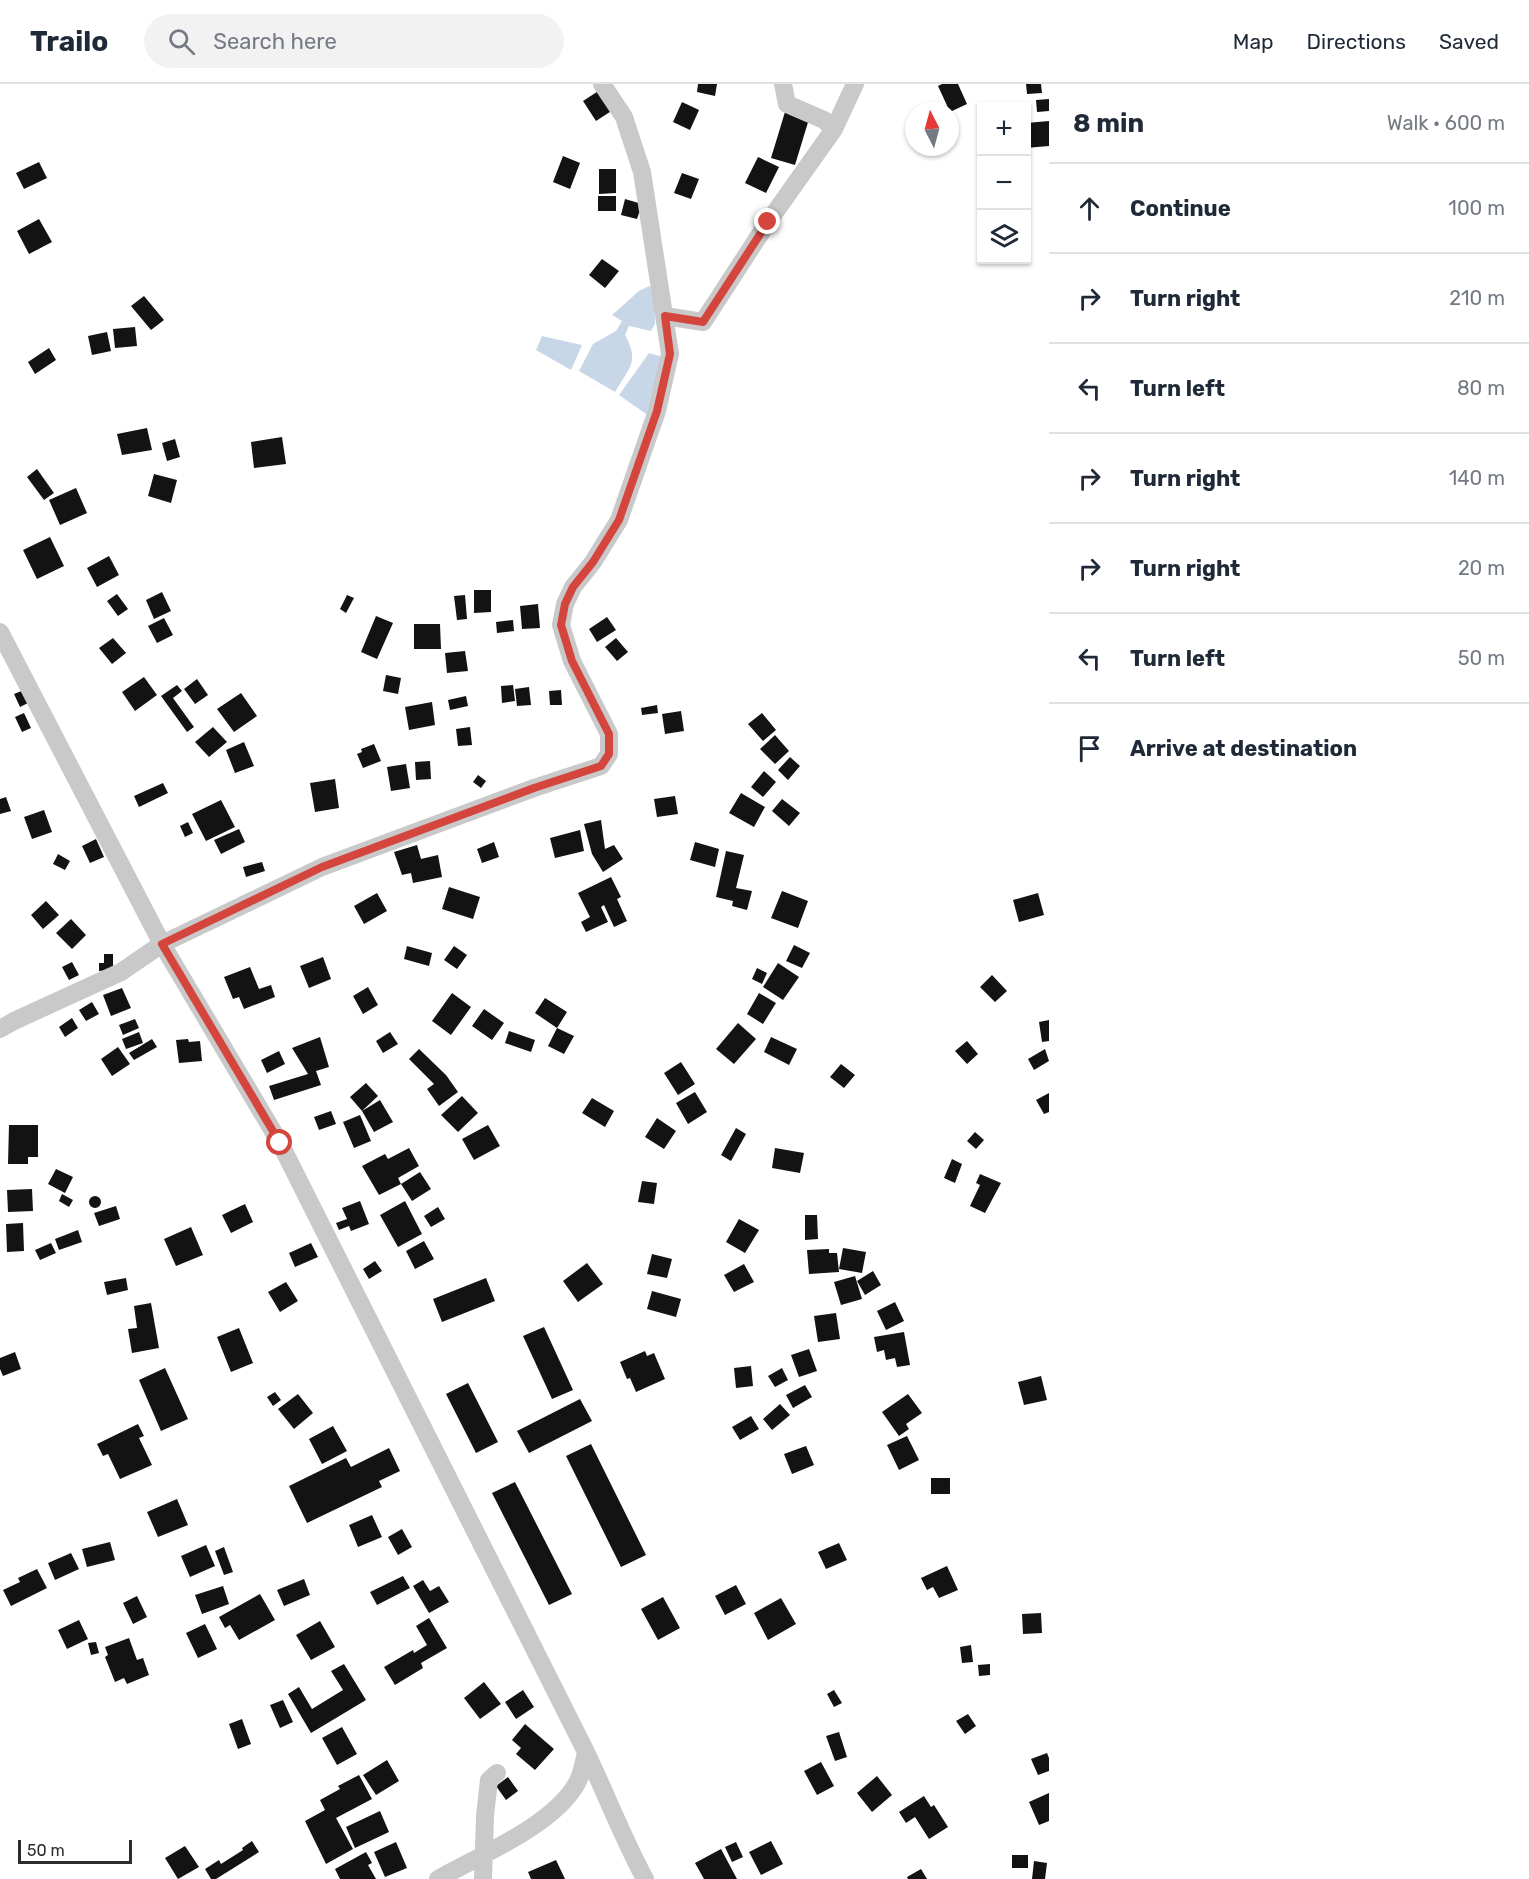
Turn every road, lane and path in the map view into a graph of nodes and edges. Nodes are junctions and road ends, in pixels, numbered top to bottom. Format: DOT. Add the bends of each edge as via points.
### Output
graph roads {
  1 [pos="602,84"];
  2 [pos="783,84"];
  3 [pos="855,84"];
  4 [pos="834,129"];
  5 [pos="665,316"];
  6 [pos="0,632"];
  7 [pos="162,944"];
  8 [pos="0,1029"];
  9 [pos="586,1752"];
  10 [pos="497,1773"];
  11 [pos="485,1853"];
  12 [pos="438,1879"];
  13 [pos="483,1879"];
  14 [pos="645,1879"];
  1 -- 5 [label="street" via="624,117 642,172"];
  2 -- 4 [label="street" via="787,105 824,120"];
  3 -- 4 [label="street"];
  4 -- 5 [label="street" via="703,322"];
  5 -- 7 [label="street" via="670,354 657,411 619,520 573,587 561,625 572,661 609,734 609,754 601,766 322,867"];
  6 -- 7 [label="street"];
  7 -- 8 [label="street" via="121,972"];
  7 -- 9 [label="street" via="280,1143"];
  9 -- 11 [label="street" via="578,1782 563,1803 540,1824"];
  9 -- 14 [label="street"];
  10 -- 11 [label="street" via="489,1780 484,1816"];
  11 -- 12 [label="street"];
  11 -- 13 [label="street"];
}
